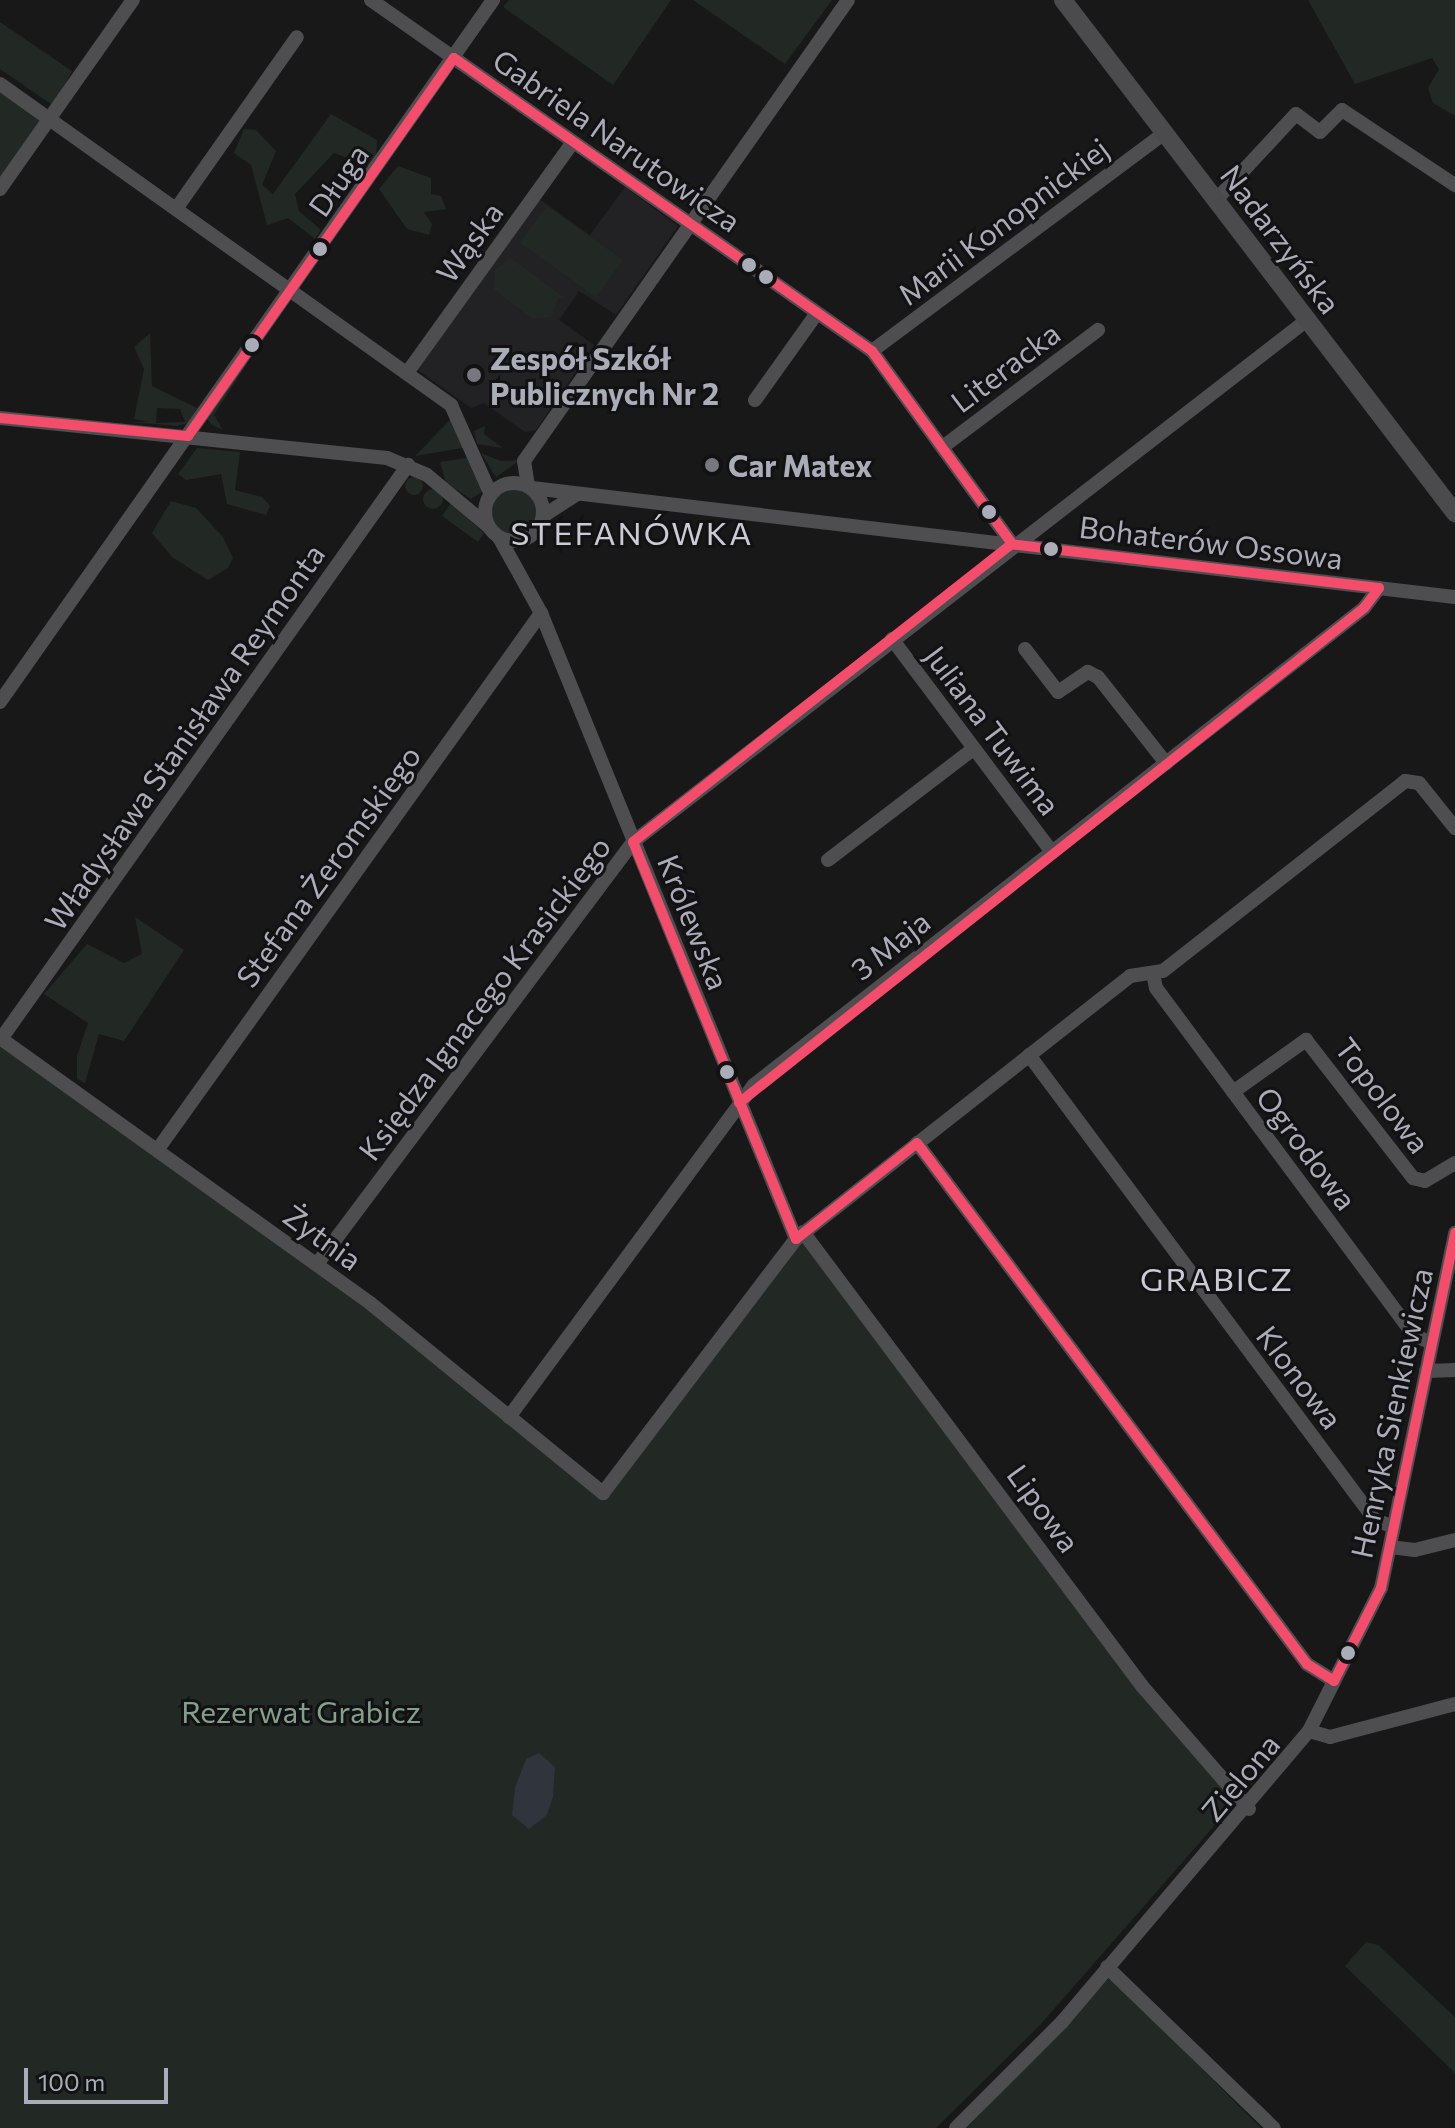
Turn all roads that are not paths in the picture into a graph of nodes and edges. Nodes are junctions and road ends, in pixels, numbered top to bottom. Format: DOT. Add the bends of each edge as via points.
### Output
graph roads {
  1 [pos="133,0"];
  2 [pos="371,0"];
  3 [pos="493,0"];
  4 [pos="848,0"];
  5 [pos="1063,0"];
  6 [pos="297,37"];
  7 [pos="454,58"];
  8 [pos="0,84"];
  9 [pos="50,119"];
  10 [pos="1165,133"];
  11 [pos="573,142"];
  12 [pos="1455,185"];
  13 [pos="0,189"];
  14 [pos="1216,200"];
  15 [pos="176,209"];
  16 [pos="691,223"];
  17 [pos="292,291"];
  18 [pos="817,313"];
  19 [pos="1307,320"];
  20 [pos="1098,330"];
  21 [pos="872,351"];
  22 [pos="407,373"];
  23 [pos="755,400"];
  24 [pos="0,418"];
  25 [pos="188,436"];
  26 [pos="944,446"];
  27 [pos="408,465"];
  28 [pos="530,487"];
  29 [pos="494,494"];
  30 [pos="578,494"];
  31 [pos="455,499"];
  32 [pos="1455,513"];
  33 [pos="543,516"];
  34 [pos="488,526"];
  35 [pos="531,536"];
  36 [pos="500,539"];
  37 [pos="1012,544"];
  38 [pos="526,578"];
  39 [pos="1379,588"];
  40 [pos="1455,597"];
  41 [pos="541,613"];
  42 [pos="892,639"];
  43 [pos="1025,649"];
  44 [pos="0,702"];
  45 [pos="973,749"];
  46 [pos="1166,763"];
  47 [pos="1455,828"];
  48 [pos="633,842"];
  49 [pos="1052,852"];
  50 [pos="828,860"];
  51 [pos="1153,973"];
  52 [pos="1,1039"];
  53 [pos="1029,1055"];
  54 [pos="1233,1092"];
  55 [pos="739,1103"];
  56 [pos="917,1143"];
  57 [pos="158,1149"];
  58 [pos="1455,1163"];
  59 [pos="1455,1233"];
  60 [pos="800,1236"];
  61 [pos="317,1264"];
  62 [pos="1431,1343"];
  63 [pos="1455,1370"];
  64 [pos="1426,1371"];
  65 [pos="509,1417"];
  66 [pos="1394,1527"];
  67 [pos="1455,1540"];
  68 [pos="1390,1547"];
  69 [pos="1334,1681"];
  70 [pos="1455,1704"];
  71 [pos="1309,1731"];
  72 [pos="1249,1809"];
  73 [pos="1107,1967"];
  74 [pos="956,2128"];
  75 [pos="1274,2128"];
  1 -- 9 [label="street"];
  2 -- 7 [label="street, Gabriela Narutowicza"];
  3 -- 7 [label="street, Długa"];
  4 -- 16 [label="street"];
  5 -- 10 [label="main road, Nadarzyńska"];
  6 -- 15 [label="street"];
  7 -- 11 [label="street, Gabriela Narutowicza"];
  7 -- 17 [label="street, Długa"];
  8 -- 9 [label="street"];
  9 -- 13 [label="street"];
  9 -- 15 [label="street"];
  10 -- 14 [label="main road, Nadarzyńska"];
  10 -- 21 [label="street, Marii Konopnickiej"];
  11 -- 16 [label="street, Gabriela Narutowicza"];
  11 -- 22 [label="street, Wąska"];
  12 -- 14 [label="street" via="1342,110 1320,132 1296,114"];
  14 -- 19 [label="main road, Nadarzyńska"];
  15 -- 17 [label="street"];
  16 -- 18 [label="street, Gabriela Narutowicza"];
  16 -- 28 [label="street" via="524,461"];
  17 -- 22 [label="street"];
  17 -- 25 [label="street, Długa"];
  18 -- 21 [label="street, Gabriela Narutowicza"];
  18 -- 23 [label="street"];
  19 -- 32 [label="main road, Nadarzyńska"];
  19 -- 37 [label="street, Księdza Ignacego Krasickiego"];
  20 -- 26 [label="street, Literacka"];
  21 -- 26 [label="street, Gabriela Narutowicza"];
  22 -- 29 [label="street" via="458,412"];
  24 -- 25 [label="street"];
  25 -- 27 [label="street"];
  25 -- 44 [label="street, Długa"];
  26 -- 37 [label="street, Gabriela Narutowicza"];
  27 -- 31 [label="street"];
  27 -- 52 [label="street, Władysława Stanisława Reymonta"];
  28 -- 29 [label="street"];
  28 -- 30 [label="street, Bohaterów Ossowa"];
  28 -- 33 [label="street"];
  29 -- 31 [label="street"];
  29 -- 34 [label="street"];
  30 -- 33 [label="street"];
  30 -- 37 [label="street, Bohaterów Ossowa"];
  31 -- 34 [label="street"];
  33 -- 35 [label="street"];
  34 -- 36 [label="street"];
  35 -- 36 [label="street"];
  35 -- 38 [label="street"];
  36 -- 38 [label="street, Królewska"];
  37 -- 39 [label="street, Bohaterów Ossowa"];
  37 -- 42 [label="street, Księdza Ignacego Krasickiego"];
  38 -- 41 [label="street, Królewska"];
  39 -- 40 [label="street, Bohaterów Ossowa"];
  39 -- 46 [label="street, 3 Maja" via="1364,608"];
  41 -- 48 [label="street, Królewska"];
  41 -- 57 [label="street, Stefana Żeromskiego"];
  42 -- 45 [label="street, Juliana Tuwima"];
  42 -- 48 [label="street, Księdza Ignacego Krasickiego"];
  43 -- 46 [label="street" via="1058,692 1088,672 1098,677"];
  45 -- 49 [label="street, Juliana Tuwima"];
  45 -- 50 [label="street"];
  46 -- 49 [label="street, 3 Maja"];
  47 -- 51 [label="street" via="1412,781"];
  48 -- 55 [label="street, Królewska"];
  48 -- 61 [label="street, Księdza Ignacego Krasickiego"];
  49 -- 55 [label="street, 3 Maja"];
  51 -- 53 [label="street" via="1130,976"];
  51 -- 54 [label="street, Ogrodowa" via="1156,988"];
  52 -- 57 [label="street, Żytnia"];
  53 -- 56 [label="street"];
  53 -- 66 [label="street, Klonowa" via="1375,1520"];
  54 -- 58 [label="street, Topolowa" via="1306,1040 1413,1178 1425,1181"];
  54 -- 62 [label="street, Ogrodowa" via="1414,1335"];
  55 -- 60 [label="street, Królewska"];
  55 -- 65 [label="street, 3 Maja"];
  56 -- 60 [label="street"];
  56 -- 69 [label="street" via="1307,1664"];
  57 -- 61 [label="street, Żytnia"];
  59 -- 62 [label="street, Henryka Sienkiewicza"];
  60 -- 65 [label="street, Żytnia" via="603,1493"];
  60 -- 72 [label="street, Lipowa" via="1142,1686"];
  61 -- 65 [label="street, Żytnia"];
  62 -- 64 [label="street, Henryka Sienkiewicza"];
  63 -- 64 [label="street"];
  64 -- 66 [label="street, Henryka Sienkiewicza"];
  66 -- 68 [label="street, Henryka Sienkiewicza"];
  67 -- 68 [label="street"];
  68 -- 69 [label="street, Henryka Sienkiewicza" via="1373,1609"];
  69 -- 71 [label="street, Henryka Sienkiewicza"];
  70 -- 71 [label="street, Zielona" via="1330,1737"];
  71 -- 72 [label="street, Zielona"];
  72 -- 73 [label="street, Zielona"];
  73 -- 74 [label="street, Zielona"];
  73 -- 75 [label="street"];
}
